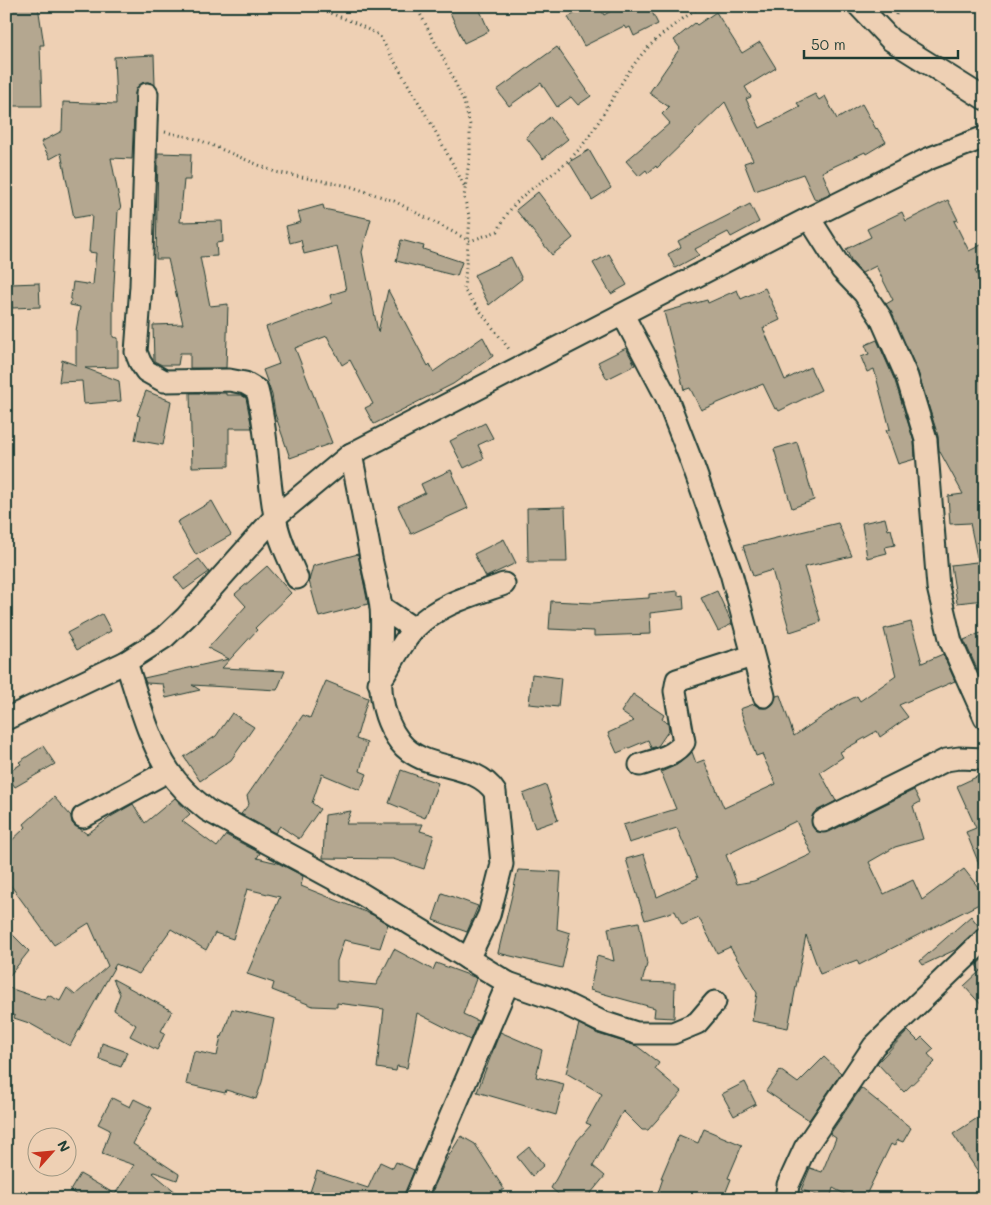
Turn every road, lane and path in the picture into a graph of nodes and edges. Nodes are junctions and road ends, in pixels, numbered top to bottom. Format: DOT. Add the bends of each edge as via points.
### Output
graph roads {
  1 [pos="312,6"];
  2 [pos="416,6"];
  3 [pos="701,6"];
  4 [pos="859,6"];
  5 [pos="147,94"];
  6 [pos="985,99"];
  7 [pos="146,127"];
  8 [pos="985,137"];
  9 [pos="465,187"];
  10 [pos="809,218"];
  11 [pos="470,241"];
  12 [pos="623,315"];
  13 [pos="522,367"];
  14 [pos="351,454"];
  15 [pos="275,517"];
  16 [pos="297,578"];
  17 [pos="504,584"];
  18 [pos="381,607"];
  19 [pos="414,630"];
  20 [pos="752,656"];
  21 [pos="126,662"];
  22 [pos="379,683"];
  23 [pos="764,696"];
  24 [pos="985,718"];
  25 [pos="6,719"];
  26 [pos="985,759"];
  27 [pos="640,765"];
  28 [pos="168,771"];
  29 [pos="82,817"];
  30 [pos="824,821"];
  31 [pos="985,938"];
  32 [pos="468,960"];
  33 [pos="508,983"];
  34 [pos="715,1002"];
  35 [pos="415,1199"];
  36 [pos="786,1199"];
  1 -- 9 [label="path" via="379,35"];
  2 -- 9 [label="path" via="464,102 470,125"];
  3 -- 11 [label="path" via="658,37 636,61 590,134 569,160 512,205 498,231"];
  4 -- 6 [label="street" via="891,40"];
  5 -- 7 [label="street"];
  7 -- 11 [label="path" via="196,139 275,172 349,186 394,201"];
  7 -- 15 [label="street" via="136,352 146,371 164,381 230,380 257,390 270,460"];
  8 -- 10 [label="street" via="928,159"];
  9 -- 11 [label="path"];
  10 -- 12 [label="street"];
  10 -- 24 [label="street" via="842,270 864,293 881,318 907,377 926,440 938,587 951,642"];
  11 -- 13 [label="path" via="464,290"];
  12 -- 13 [label="street"];
  12 -- 20 [label="street" via="666,396 689,455 731,573"];
  13 -- 14 [label="street"];
  14 -- 15 [label="street"];
  14 -- 18 [label="street"];
  15 -- 16 [label="street"];
  15 -- 21 [label="street" via="186,617 165,637"];
  17 -- 19 [label="street" via="460,599 430,615"];
  18 -- 19 [label="street"];
  18 -- 22 [label="street"];
  19 -- 22 [label="street"];
  20 -- 23 [label="street"];
  20 -- 27 [label="street" via="677,680 675,691 684,742 681,748 670,754"];
  21 -- 25 [label="street"];
  21 -- 28 [label="street" via="147,725"];
  22 -- 32 [label="street" via="384,712 400,743 419,759 478,776 495,792 502,864 489,915"];
  26 -- 30 [label="street" via="946,760"];
  28 -- 29 [label="street"];
  28 -- 32 [label="street" via="207,810 360,893"];
  31 -- 36 [label="street" via="874,1046 805,1148 788,1185"];
  32 -- 33 [label="street"];
  33 -- 34 [label="street" via="636,1033 673,1033 697,1023"];
  33 -- 35 [label="street"];
}
